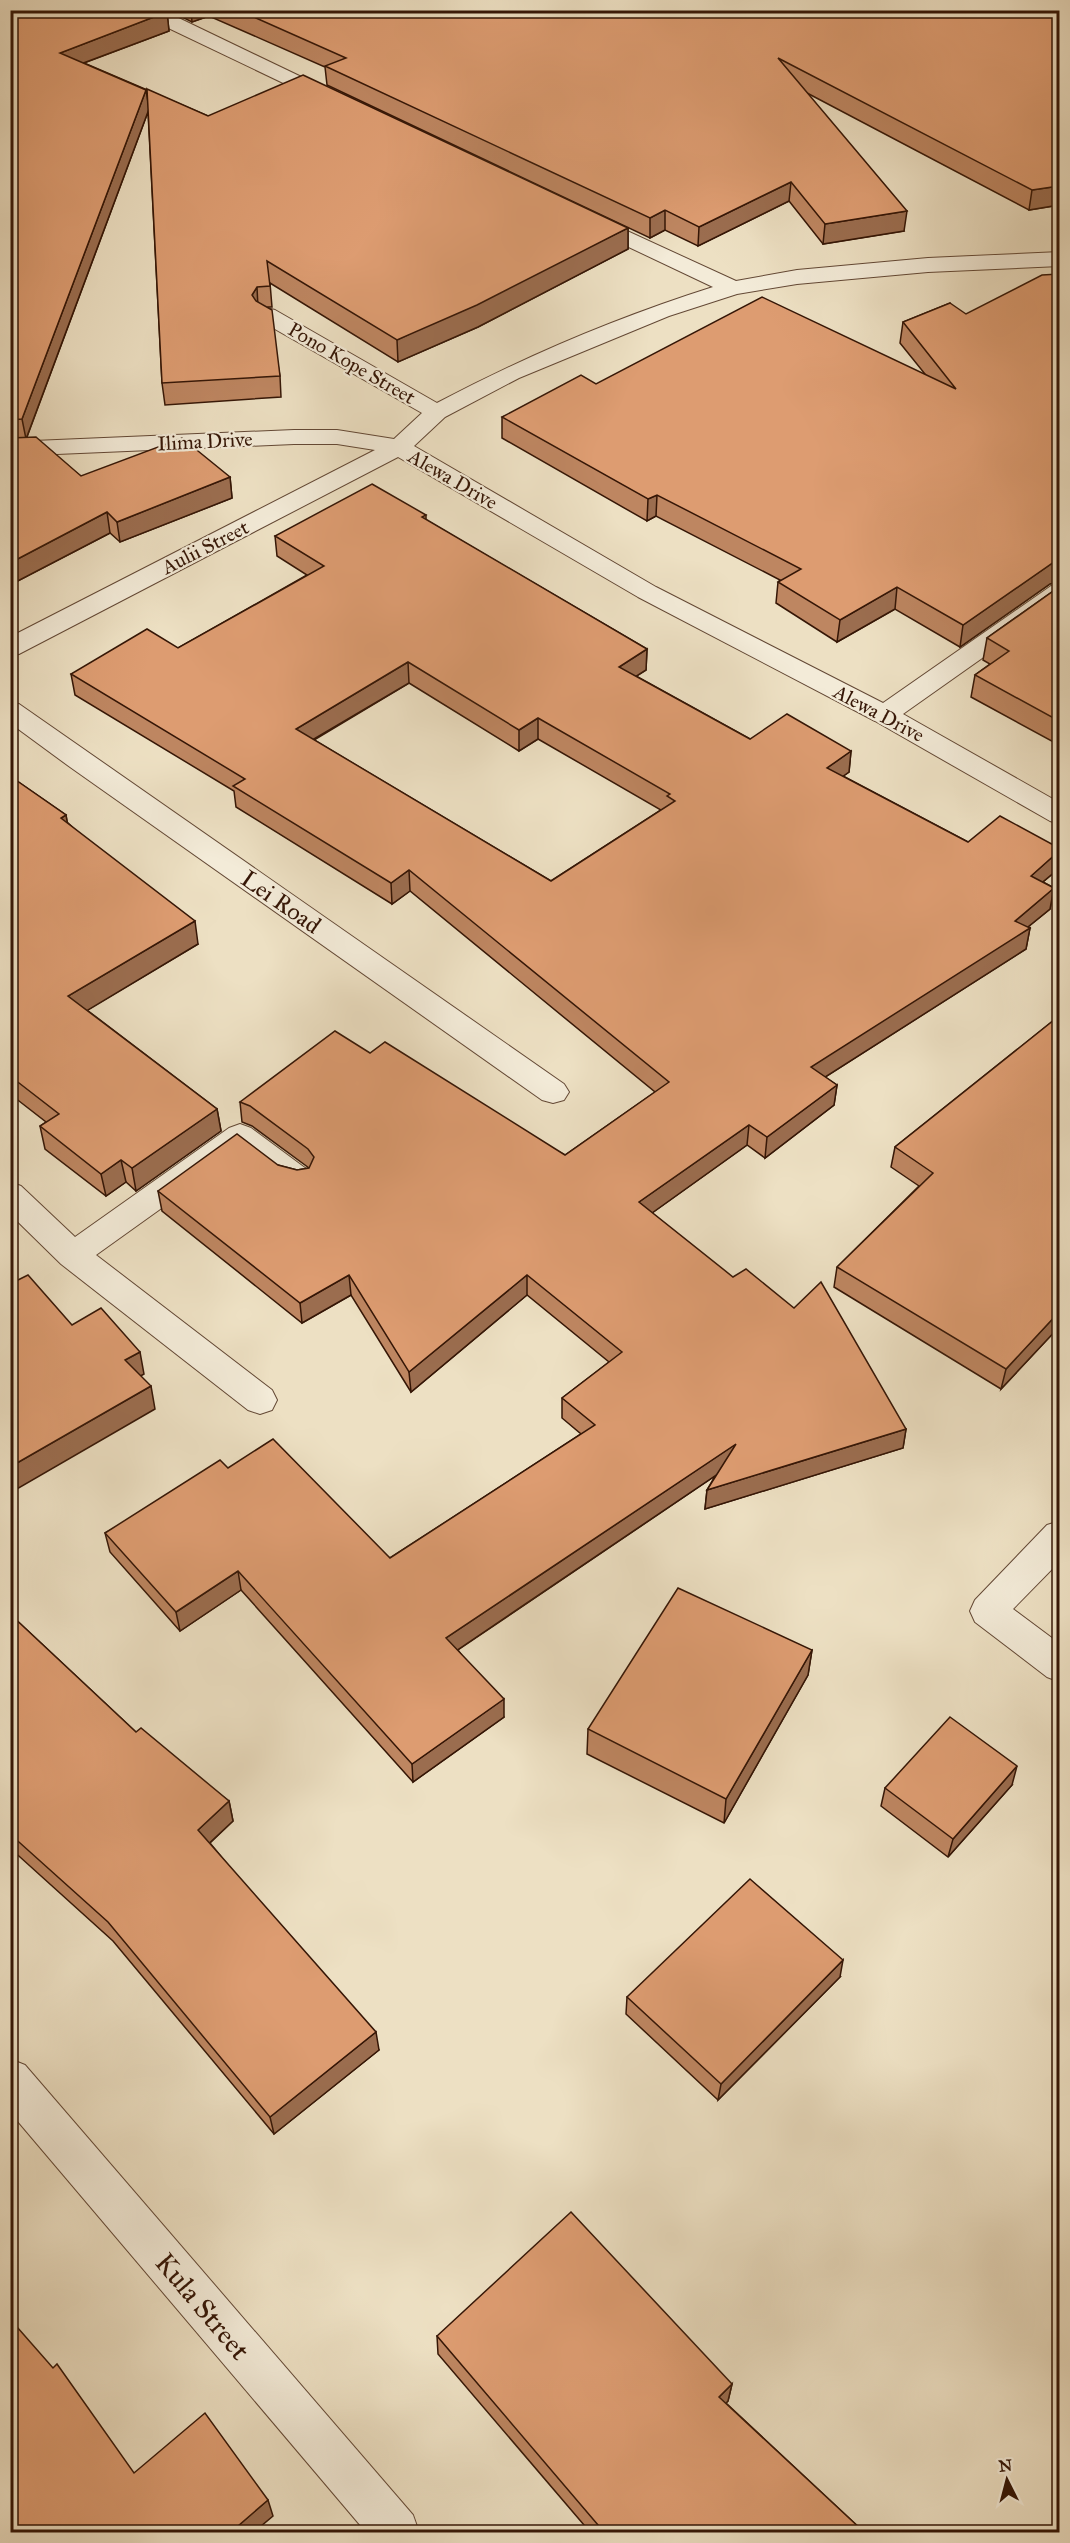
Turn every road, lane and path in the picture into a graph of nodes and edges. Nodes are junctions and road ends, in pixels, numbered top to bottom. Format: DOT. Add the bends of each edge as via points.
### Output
graph roads {
  1 [pos="146,10"];
  2 [pos="349,106"];
  3 [pos="573,212"];
  4 [pos="1059,259"];
  5 [pos="733,288"];
  6 [pos="267,315"];
  7 [pos="437,412"];
  8 [pos="399,447"];
  9 [pos="10,449"];
  10 [pos="1059,591"];
  11 [pos="10,648"];
  12 [pos="10,710"];
  13 [pos="884,715"];
  14 [pos="1059,815"];
  15 [pos="554,1092"];
  16 [pos="298,1179"];
  17 [pos="10,1194"];
  18 [pos="73,1254"];
  19 [pos="260,1400"];
  20 [pos="1059,1536"];
  21 [pos="1059,1666"];
  22 [pos="10,2079"];
  23 [pos="396,2532"];
  1 -- 2 [label="street"];
  3 -- 5 [label="street"];
  4 -- 5 [label="street, Alewa Drive" via="928,264 797,277"];
  5 -- 7 [label="street, Alewa Drive" via="661,310 595,337 511,373"];
  6 -- 7 [label="street, Pono Kope Street"];
  7 -- 8 [label="street, Alewa Drive"];
  8 -- 9 [label="street, Ilima Drive" via="337,437 294,437"];
  8 -- 11 [label="street, Aulii Street"];
  8 -- 13 [label="street, Alewa Drive" via="647,592"];
  10 -- 13 [label="street"];
  12 -- 15 [label="street, Lei Road"];
  13 -- 14 [label="street, Alewa Drive"];
  16 -- 18 [label="street" via="240,1136"];
  17 -- 18 [label="street"];
  18 -- 19 [label="street"];
  20 -- 21 [label="street" via="988,1611"];
  22 -- 23 [label="street, Kula Street"];
}
